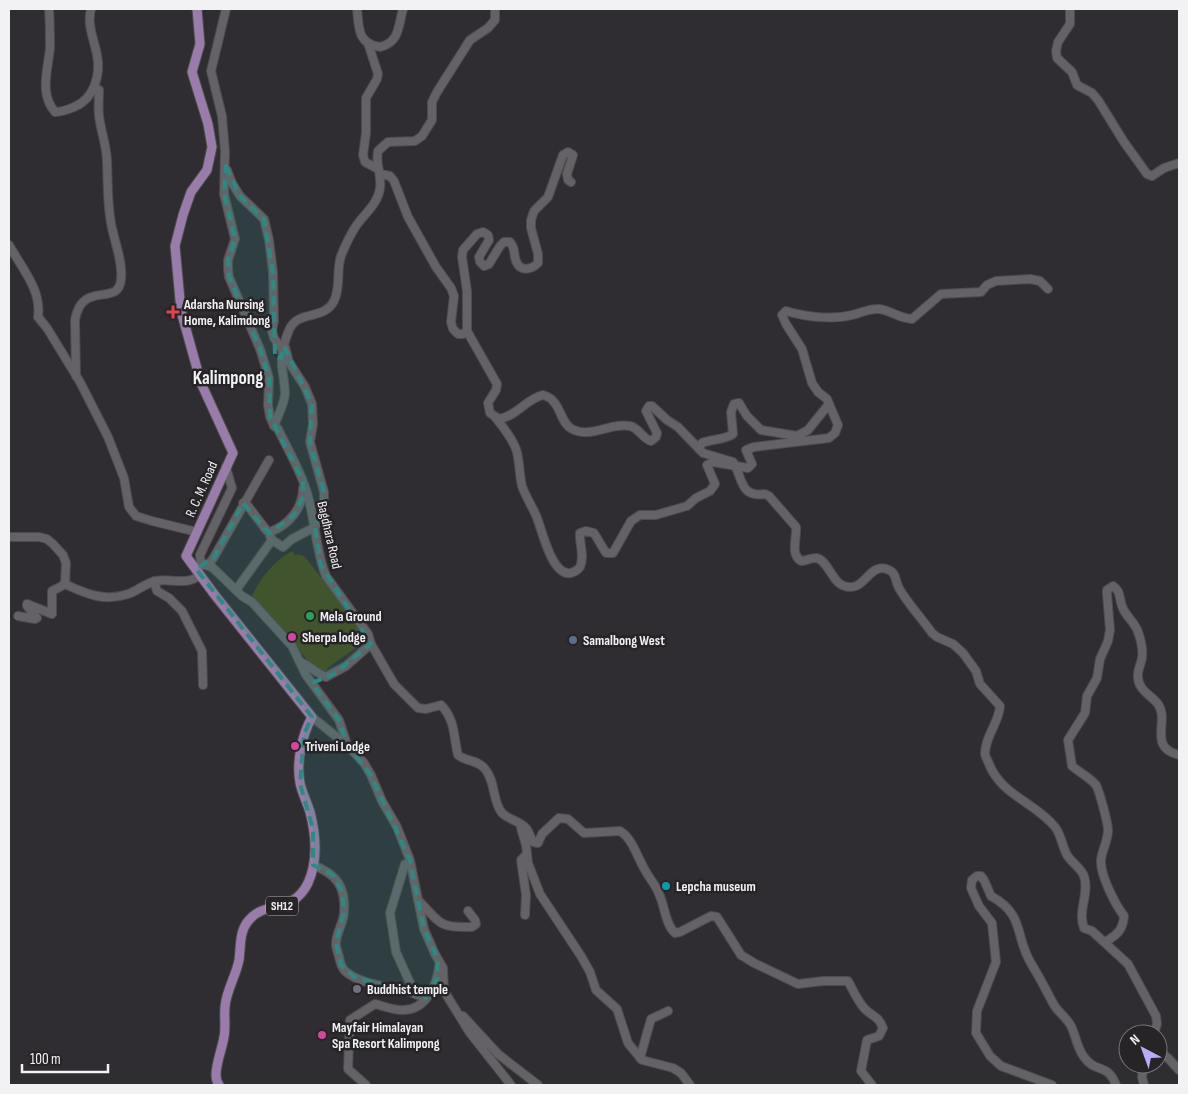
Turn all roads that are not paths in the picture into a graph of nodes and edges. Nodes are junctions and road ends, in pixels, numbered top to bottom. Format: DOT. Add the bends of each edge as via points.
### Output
graph roads {
  1 [pos="49,9"];
  2 [pos="91,9"];
  3 [pos="197,9"];
  4 [pos="226,9"];
  5 [pos="357,9"];
  6 [pos="403,9"];
  7 [pos="495,9"];
  8 [pos="1070,9"];
  9 [pos="368,43"];
  10 [pos="94,88"];
  11 [pos="1179,163"];
  12 [pos="226,166"];
  13 [pos="379,172"];
  14 [pos="570,182"];
  15 [pos="9,245"];
  16 [pos="1048,289"];
  17 [pos="467,331"];
  18 [pos="284,348"];
  19 [pos="76,376"];
  20 [pos="829,404"];
  21 [pos="495,417"];
  22 [pos="274,426"];
  23 [pos="699,449"];
  24 [pos="269,460"];
  25 [pos="735,466"];
  26 [pos="226,467"];
  27 [pos="302,481"];
  28 [pos="243,503"];
  29 [pos="315,526"];
  30 [pos="267,531"];
  31 [pos="197,532"];
  32 [pos="9,537"];
  33 [pos="272,540"];
  34 [pos="200,568"];
  35 [pos="154,581"];
  36 [pos="65,583"];
  37 [pos="236,590"];
  38 [pos="18,616"];
  39 [pos="371,644"];
  40 [pos="300,662"];
  41 [pos="203,685"];
  42 [pos="312,717"];
  43 [pos="348,746"];
  44 [pos="1179,754"];
  45 [pos="517,822"];
  46 [pos="526,855"];
  47 [pos="405,864"];
  48 [pos="313,865"];
  49 [pos="418,900"];
  50 [pos="468,910"];
  51 [pos="525,915"];
  52 [pos="1105,942"];
  53 [pos="438,959"];
  54 [pos="415,994"];
  55 [pos="426,998"];
  56 [pos="451,1004"];
  57 [pos="668,1011"];
  58 [pos="1158,1024"];
  59 [pos="640,1058"];
  60 [pos="1168,1058"];
  61 [pos="1179,1070"];
  62 [pos="219,1085"];
  63 [pos="366,1085"];
  64 [pos="511,1085"];
  65 [pos="538,1085"];
  66 [pos="690,1085"];
  67 [pos="872,1085"];
  68 [pos="1052,1085"];
  69 [pos="1116,1085"];
  1 -- 10 [label="street" via="50,48 45,84 50,106 55,112 62,112 82,104"];
  2 -- 10 [label="street" via="90,27 98,65"];
  3 -- 26 [label="main road, R. C. M. Road" via="200,44 192,72 212,148 207,170 191,192 175,246 181,311 201,383 232,453"];
  4 -- 12 [label="street" via="211,71 222,116"];
  5 -- 9 [label="street" via="359,31"];
  6 -- 9 [label="street" via="392,42 380,47"];
  7 -- 13 [label="street" via="495,20 470,40 437,92 428,128 415,140 388,142 382,146 376,157"];
  8 -- 11 [label="street" via="1070,24 1058,42 1057,58 1072,72 1077,85 1098,100 1147,174 1152,176"];
  9 -- 13 [label="street" via="378,74 366,98 363,155 366,162"];
  10 -- 19 [label="street" via="99,90 99,115 108,160 108,209 121,266 121,281 111,294 86,298 80,304 76,320"];
  12 -- 18 [label="street" via="240,196 264,219 273,272 272,331"];
  12 -- 22 [label="street, Bagdhara Road" via="224,194 235,239 228,260 229,277 269,378 268,405"];
  13 -- 17 [label="street" via="394,181 408,217 451,288 454,296 453,329 458,334"];
  13 -- 18 [label="street" via="381,187 378,196 356,226 340,259 334,302 318,314 292,323"];
  14 -- 17 [label="street" via="567,174 573,156 568,152 563,155 548,197 534,211 531,220 538,254 538,263 533,269 520,267 510,242 504,242 489,264 484,266 479,257 489,240 483,232 477,234 463,250"];
  15 -- 19 [label="street" via="35,293 38,317"];
  16 -- 20 [label="street" via="1040,281 1030,279 996,281 981,292 941,294 912,319 881,309 833,318 786,311 782,315 802,349 812,384"];
  17 -- 21 [label="street" via="497,384 487,407"];
  18 -- 22 [label="street" via="285,392"];
  18 -- 29 [label="street" via="312,404 310,442 324,492 322,512"];
  19 -- 31 [label="street" via="108,437 124,478 129,507 136,516"];
  20 -- 23 [label="street" via="808,430 797,436 762,430 739,403 734,404 731,412 733,434 702,443"];
  20 -- 25 [label="street" via="838,425 829,438 754,447 746,450 752,464 748,468"];
  21 -- 23 [label="street" via="506,418 543,395 553,400 570,429 585,432 631,426 651,441 657,433 646,411 652,406"];
  21 -- 25 [label="street" via="511,438 522,486 546,546 560,570 566,573 573,573 579,568 582,558 580,533 594,533 606,553 613,553 632,521 640,515 656,515 687,506 710,491 715,484 707,465 713,462"];
  22 -- 27 [label="street, Bagdhara Road"];
  23 -- 25 [label="street" via="729,460"];
  24 -- 28 [label="street"];
  25 -- 52 [label="street" via="742,484 750,493 769,496 796,528 796,558 800,561 820,560 835,581 854,588 876,570 891,570 898,587 932,633 963,653 976,671 980,684 1000,706 1000,716 986,747 985,756 992,773 1006,789 1056,828 1068,857 1083,874 1086,883 1081,921 1084,928"];
  26 -- 31 [label="main road, R. C. M. Road"];
  26 -- 34 [label="street" via="232,488 200,555"];
  27 -- 29 [label="street, Bagdhara Road"];
  27 -- 30 [label="street" via="303,497 298,509 279,529"];
  28 -- 30 [label="street"];
  28 -- 34 [label="street" via="210,564"];
  29 -- 33 [label="street" via="283,548"];
  29 -- 39 [label="street, Bagdhara Road" via="321,565 326,576 359,620"];
  30 -- 33 [label="street"];
  31 -- 34 [label="main road, R. C. M. Road" via="186,556"];
  32 -- 36 [label="street" via="47,539 63,555 67,572"];
  33 -- 37 [label="street"];
  34 -- 35 [label="street" via="193,580"];
  34 -- 37 [label="street" via="213,568"];
  34 -- 42 [label="main road, R. C. M. Road"];
  35 -- 36 [label="street" via="127,594 100,598"];
  35 -- 41 [label="street" via="157,591 182,611 202,650"];
  36 -- 38 [label="street" via="52,591 52,614 27,604 37,618"];
  37 -- 40 [label="street" via="272,622 292,646"];
  39 -- 40 [label="street" via="346,666 326,677"];
  39 -- 45 [label="street, Bagdhara Road" via="394,684 418,708 441,705 449,713 458,755 485,768 497,804 503,814"];
  40 -- 43 [label="street" via="339,720"];
  42 -- 43 [label="street"];
  42 -- 48 [label="main road, SH12" via="304,734 299,774 314,829"];
  43 -- 49 [label="street" via="364,763 397,828 410,860"];
  44 -- 52 [label="street" via="1170,752 1162,744 1161,710 1144,691 1138,678 1142,657 1139,632 1122,608 1119,591 1110,587 1107,590 1108,641 1100,659 1097,678 1087,696 1085,713 1068,740 1072,766 1096,786 1108,829 1101,866 1115,904 1124,916 1123,927"];
  45 -- 46 [label="street" via="524,835"];
  45 -- 67 [label="street" via="526,828 533,842 538,843 542,834 559,818 568,819 584,833 620,831 632,844 654,882 669,928 675,933 702,919 717,917 741,955 754,963 798,984 848,981 865,1010 880,1019 883,1028 879,1036 867,1040 861,1071"];
  46 -- 51 [label="street" via="522,860"];
  46 -- 59 [label="street" via="544,900 581,956 596,990 617,1009 628,1043"];
  47 -- 54 [label="street" via="390,913 396,952"];
  48 -- 54 [label="street" via="333,875 342,892 344,912 336,942 345,971 354,977"];
  48 -- 62 [label="main road, SH12" via="306,886 296,899 254,915 245,926 238,967 227,994 224,1035 216,1072"];
  49 -- 50 [label="street" via="447,927 472,927 476,924"];
  49 -- 53 [label="street" via="424,929"];
  52 -- 58 [label="street" via="1128,964"];
  53 -- 55 [label="street" via="434,990"];
  53 -- 56 [label="street" via="443,968 444,991"];
  54 -- 55 [label="street"];
  55 -- 63 [label="street" via="418,1006 402,1010 375,1004 350,1020 348,1070"];
  56 -- 64 [label="street" via="470,1034"];
  56 -- 65 [label="street" via="498,1054"];
  57 -- 59 [label="street" via="651,1019"];
  59 -- 66 [label="street" via="673,1068"];
  60 -- 61 [label="street"];
  68 -- 69 [label="street" via="1001,1066 990,1056 976,1033 977,1011 996,962 992,923 971,888 972,880 977,876 981,876 987,891 1009,909 1016,920 1028,958 1055,1007 1072,1028 1082,1055 1089,1064 1112,1074"];
}
